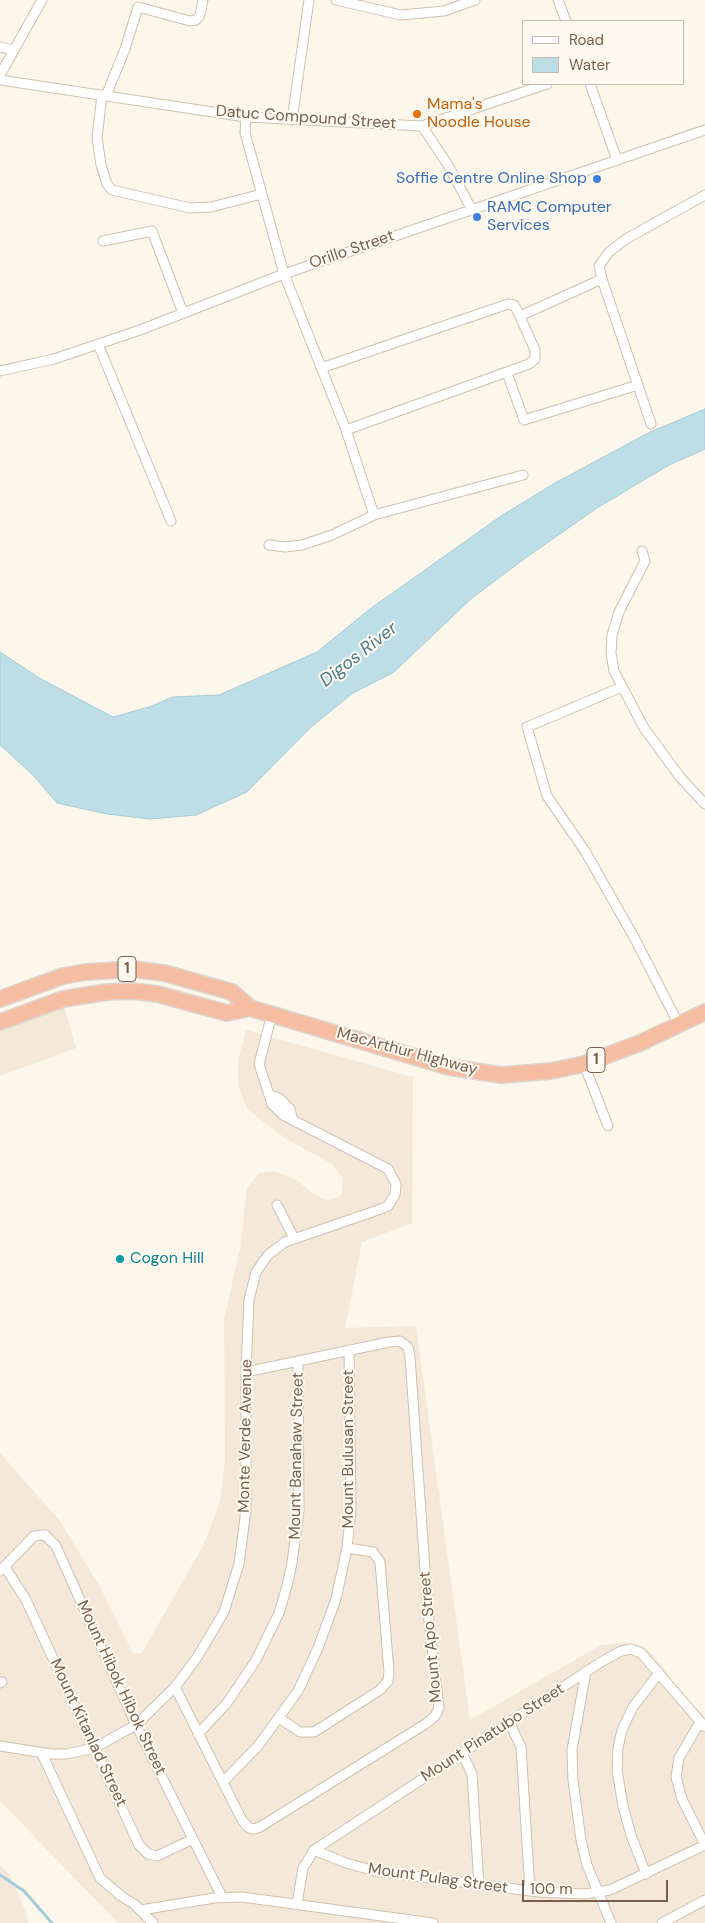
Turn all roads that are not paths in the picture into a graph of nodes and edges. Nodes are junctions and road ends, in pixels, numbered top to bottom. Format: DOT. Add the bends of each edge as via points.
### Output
graph roads {
  1 [pos="42,0"];
  2 [pos="203,0"];
  3 [pos="309,0"];
  4 [pos="336,0"];
  5 [pos="475,0"];
  6 [pos="558,0"];
  7 [pos="566,20"];
  8 [pos="0,47"];
  9 [pos="13,50"];
  10 [pos="0,75"];
  11 [pos="0,80"];
  12 [pos="544,85"];
  13 [pos="590,85"];
  14 [pos="104,95"];
  15 [pos="246,117"];
  16 [pos="292,120"];
  17 [pos="422,126"];
  18 [pos="705,130"];
  19 [pos="617,160"];
  20 [pos="262,194"];
  21 [pos="705,195"];
  22 [pos="472,210"];
  23 [pos="103,241"];
  24 [pos="284,274"];
  25 [pos="602,279"];
  26 [pos="183,314"];
  27 [pos="520,316"];
  28 [pos="98,344"];
  29 [pos="321,368"];
  30 [pos="0,370"];
  31 [pos="507,373"];
  32 [pos="638,384"];
  33 [pos="651,424"];
  34 [pos="346,430"];
  35 [pos="523,475"];
  36 [pos="374,514"];
  37 [pos="171,521"];
  38 [pos="269,545"];
  39 [pos="642,551"];
  40 [pos="622,687"];
  41 [pos="705,804"];
  42 [pos="0,999"];
  43 [pos="250,1008"];
  44 [pos="705,1012"];
  45 [pos="272,1014"];
  46 [pos="0,1022"];
  47 [pos="679,1025"];
  48 [pos="584,1064"];
  49 [pos="608,1126"];
  50 [pos="277,1205"];
  51 [pos="294,1238"];
  52 [pos="349,1350"];
  53 [pos="298,1361"];
  54 [pos="246,1372"];
  55 [pos="347,1548"];
  56 [pos="2,1569"];
  57 [pos="586,1671"];
  58 [pos="659,1673"];
  59 [pos="175,1686"];
  60 [pos="280,1718"];
  61 [pos="509,1722"];
  62 [pos="702,1724"];
  63 [pos="136,1725"];
  64 [pos="198,1734"];
  65 [pos="0,1746"];
  66 [pos="94,1748"];
  67 [pos="462,1752"];
  68 [pos="42,1754"];
  69 [pos="223,1782"];
  70 [pos="193,1840"];
  71 [pos="705,1845"];
  72 [pos="314,1850"];
  73 [pos="646,1874"];
  74 [pos="479,1885"];
  75 [pos="530,1891"];
  76 [pos="598,1894"];
  77 [pos="222,1897"];
  78 [pos="705,1900"];
  79 [pos="297,1904"];
  80 [pos="141,1910"];
  81 [pos="153,1923"];
  82 [pos="433,1923"];
  83 [pos="610,1923"];
  84 [pos="662,1923"];
  1 -- 9 [label="street"];
  2 -- 14 [label="street" via="200,15 190,21 138,7 125,49"];
  3 -- 16 [label="street"];
  4 -- 5 [label="street" via="401,15 444,11"];
  6 -- 7 [label="street"];
  8 -- 9 [label="street"];
  9 -- 10 [label="street"];
  11 -- 14 [label="street, Datuc Compound Street"];
  12 -- 17 [label="street, Datuc Compound Street"];
  13 -- 19 [label="street"];
  14 -- 15 [label="street, Datuc Compound Street"];
  14 -- 20 [label="street" via="97,138 106,184 112,190 190,208 211,207"];
  15 -- 16 [label="street, Datuc Compound Street"];
  15 -- 20 [label="street" via="245,133"];
  16 -- 17 [label="street, Datuc Compound Street"];
  17 -- 22 [label="street"];
  18 -- 19 [label="street, Orillo Street"];
  19 -- 22 [label="street, Orillo Street"];
  20 -- 24 [label="street"];
  21 -- 25 [label="street" via="614,248 601,262"];
  22 -- 24 [label="street, Orillo Street"];
  23 -- 26 [label="street" via="152,230"];
  24 -- 26 [label="street, Orillo Street"];
  24 -- 29 [label="street"];
  25 -- 27 [label="street"];
  25 -- 32 [label="street"];
  26 -- 28 [label="street, Orillo Street"];
  27 -- 29 [label="street" via="514,305 508,304"];
  27 -- 31 [label="street" via="536,356 532,363"];
  28 -- 30 [label="street, Orillo Street" via="54,359"];
  28 -- 37 [label="street"];
  29 -- 34 [label="street"];
  31 -- 32 [label="street" via="524,420"];
  31 -- 34 [label="street"];
  32 -- 33 [label="street"];
  34 -- 36 [label="street"];
  35 -- 36 [label="street"];
  36 -- 38 [label="street" via="332,535 302,545 285,548"];
  39 -- 40 [label="street" via="646,561 619,612 612,635 614,671"];
  40 -- 41 [label="street" via="644,728 668,762"];
  40 -- 47 [label="street" via="527,727 547,796 617,907"];
  42 -- 43 [label="highway, MacArthur Highway / 1" via="63,976 106,969 132,969 164,973 232,992"];
  43 -- 45 [label="highway, MacArthur Highway / 1"];
  43 -- 46 [label="highway, MacArthur Highway / 1" via="227,1014 157,994 107,992 63,999"];
  44 -- 47 [label="highway, MacArthur Highway / 1"];
  45 -- 48 [label="highway, MacArthur Highway / 1" via="448,1067 479,1073 525,1074"];
  45 -- 51 [label="street, Monte Verde Avenue" via="259,1064 272,1104 283,1115 382,1165 392,1174 396,1189 392,1201 381,1209"];
  47 -- 48 [label="highway, MacArthur Highway / 1"];
  48 -- 49 [label="street"];
  50 -- 51 [label="street"];
  51 -- 54 [label="street, Monte Verde Avenue" via="268,1255 253,1281 249,1300"];
  52 -- 53 [label="street, Mount Apo Street"];
  52 -- 55 [label="street, Mount Bulusan Street" via="352,1483"];
  52 -- 69 [label="street, Mount Apo Street" via="396,1341 405,1344 410,1351 428,1612 439,1708 426,1723 260,1827 254,1829 245,1825"];
  53 -- 54 [label="street, Mount Apo Street"];
  53 -- 64 [label="street, Mount Banahaw Street" via="299,1511 287,1586 276,1620 256,1660 227,1703"];
  54 -- 59 [label="street, Monte Verde Avenue" via="246,1499 239,1564 224,1612"];
  55 -- 60 [label="street, Mount Bulusan Street" via="329,1623 308,1672"];
  55 -- 60 [label="street" via="373,1552 380,1562 390,1672 388,1681 380,1690 314,1732 300,1732"];
  56 -- 63 [label="street, Mount Hibok Hibok Street" via="34,1536 45,1535 51,1540"];
  56 -- 66 [label="street, Mount Kitanlad Street" via="26,1600"];
  57 -- 58 [label="street, Mount Pinatubo Street" via="616,1653 631,1649 641,1653"];
  57 -- 61 [label="street, Mount Pinatubo Street"];
  57 -- 76 [label="street" via="572,1750 573,1780 581,1840"];
  58 -- 62 [label="street, Mount Pinatubo Street"];
  58 -- 73 [label="street" via="633,1707 618,1748 617,1770 623,1806 630,1835"];
  59 -- 63 [label="street, Monte Verde Avenue"];
  59 -- 64 [label="street, Mount Apo Street"];
  60 -- 69 [label="street, Mount Bulusan Street"];
  61 -- 67 [label="street, Mount Pinatubo Street"];
  61 -- 75 [label="street" via="521,1747"];
  62 -- 71 [label="street" via="679,1758 676,1777 682,1799"];
  63 -- 66 [label="street, Monte Verde Avenue"];
  63 -- 70 [label="street, Mount Hibok Hibok Street"];
  64 -- 69 [label="street, Mount Apo Street"];
  65 -- 68 [label="street, Monte Verde Avenue"];
  66 -- 68 [label="street, Monte Verde Avenue" via="67,1754"];
  66 -- 70 [label="street, Mount Kitanlad Street" via="144,1851 157,1856"];
  67 -- 72 [label="street, Mount Pinatubo Street"];
  67 -- 74 [label="street" via="472,1774"];
  68 -- 80 [label="street" via="100,1878"];
  70 -- 77 [label="street, Mount Hibok Hibok Street"];
  71 -- 73 [label="street, Mount Pulag Street"];
  72 -- 74 [label="street, Mount Pulag Street" via="360,1868"];
  72 -- 79 [label="street, Mount Pinatubo Street" via="303,1868"];
  73 -- 76 [label="street, Mount Pulag Street"];
  74 -- 75 [label="street, Mount Pulag Street"];
  75 -- 76 [label="street, Mount Pulag Street"];
  76 -- 83 [label="street"];
  77 -- 79 [label="street"];
  77 -- 80 [label="street"];
  78 -- 84 [label="street"];
  79 -- 82 [label="street"];
  80 -- 81 [label="street"];
}
